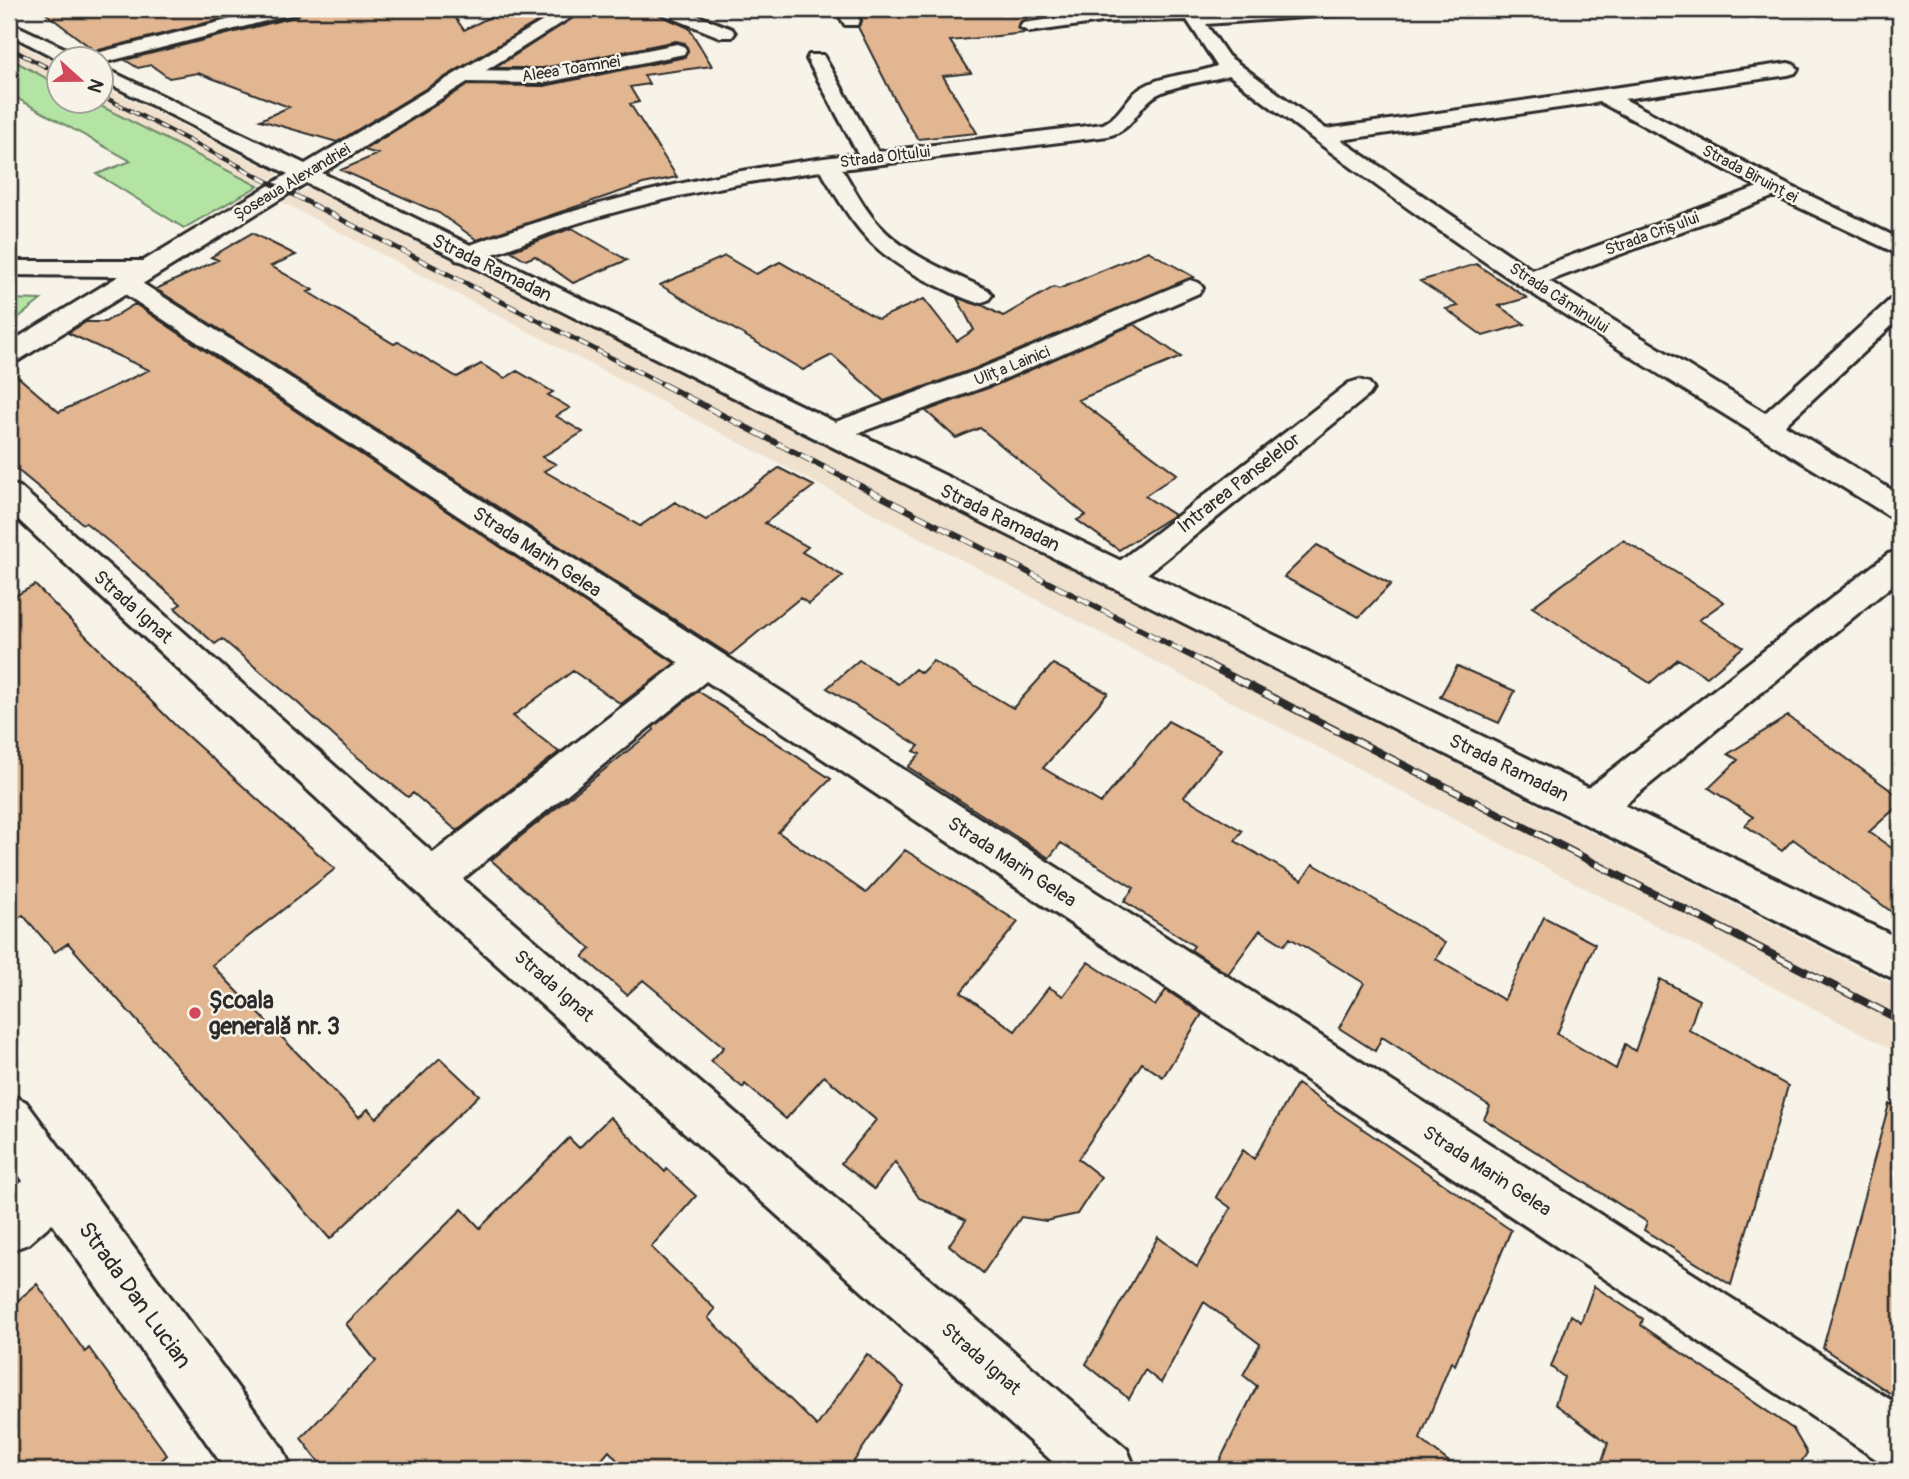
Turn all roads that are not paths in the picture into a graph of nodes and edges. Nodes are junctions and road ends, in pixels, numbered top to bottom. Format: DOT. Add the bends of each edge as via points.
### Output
graph roads {
  1 [pos="291,9"];
  2 [pos="575,9"];
  3 [pos="666,9"];
  4 [pos="1346,9"];
  5 [pos="1195,14"];
  6 [pos="9,27"];
  7 [pos="1029,27"];
  8 [pos="726,33"];
  9 [pos="46,46"];
  10 [pos="677,50"];
  11 [pos="116,54"];
  12 [pos="816,59"];
  13 [pos="1230,68"];
  14 [pos="1788,69"];
  15 [pos="465,76"];
  16 [pos="116,80"];
  17 [pos="1602,95"];
  18 [pos="1322,136"];
  19 [pos="871,159"];
  20 [pos="828,164"];
  21 [pos="305,175"];
  22 [pos="1776,188"];
  23 [pos="1900,248"];
  24 [pos="464,255"];
  25 [pos="9,268"];
  26 [pos="136,276"];
  27 [pos="1529,280"];
  28 [pos="1190,288"];
  29 [pos="979,295"];
  30 [pos="1900,304"];
  31 [pos="9,354"];
  32 [pos="1359,389"];
  33 [pos="1765,428"];
  34 [pos="829,434"];
  35 [pos="9,494"];
  36 [pos="1900,509"];
  37 [pos="1900,562"];
  38 [pos="1120,578"];
  39 [pos="705,662"];
  40 [pos="1592,808"];
  41 [pos="432,879"];
  42 [pos="1900,961"];
  43 [pos="9,1119"];
  44 [pos="57,1186"];
  45 [pos="9,1225"];
  46 [pos="1900,1440"];
  47 [pos="262,1470"];
  48 [pos="1106,1470"];
  1 -- 11 [label="street"];
  2 -- 15 [label="street, Șoseaua Alexandriei"];
  3 -- 8 [label="street"];
  4 -- 5 [label="street"];
  5 -- 7 [label="street" via="1102,17"];
  5 -- 13 [label="street" via="1215,52"];
  6 -- 9 [label="street"];
  10 -- 15 [label="street, Aleea Toamnei" via="543,77"];
  12 -- 19 [label="street"];
  13 -- 18 [label="street, Strada Căminului"];
  13 -- 19 [label="street, Strada Oltului" via="1151,90 1124,123 1108,130"];
  14 -- 17 [label="street"];
  15 -- 21 [label="street, Șoseaua Alexandriei"];
  16 -- 21 [label="street, Strada Ramadan"];
  17 -- 18 [label="street"];
  17 -- 22 [label="street, Strada Biruinței"];
  18 -- 27 [label="street, Strada Căminului"];
  19 -- 20 [label="street, Strada Oltului"];
  20 -- 24 [label="street, Strada Oltului" via="650,194"];
  20 -- 29 [label="street" via="868,226 891,250"];
  21 -- 24 [label="street, Strada Ramadan"];
  21 -- 26 [label="street, Șoseaua Alexandriei"];
  22 -- 23 [label="street, Strada Biruinței"];
  22 -- 27 [label="street, Strada Crișului"];
  24 -- 34 [label="street, Strada Ramadan"];
  25 -- 26 [label="street"];
  26 -- 31 [label="street, Șoseaua Alexandriei"];
  26 -- 39 [label="street, Strada Marin Gelea"];
  27 -- 33 [label="street, Strada Căminului"];
  28 -- 34 [label="street, Ulița Lainici" via="985,377"];
  30 -- 33 [label="street"];
  32 -- 38 [label="street, Intrarea Panselelor"];
  33 -- 36 [label="street, Strada Căminului"];
  34 -- 38 [label="street, Strada Ramadan"];
  35 -- 41 [label="street, Strada Ignat"];
  37 -- 40 [label="street"];
  38 -- 40 [label="street, Strada Ramadan"];
  39 -- 41 [label="street"];
  39 -- 46 [label="street, Strada Marin Gelea"];
  40 -- 42 [label="street, Strada Ramadan"];
  41 -- 48 [label="street, Strada Ignat"];
  43 -- 44 [label="street, Strada Dan Lucian"];
  44 -- 45 [label="street"];
  44 -- 47 [label="street, Strada Dan Lucian"];
}
